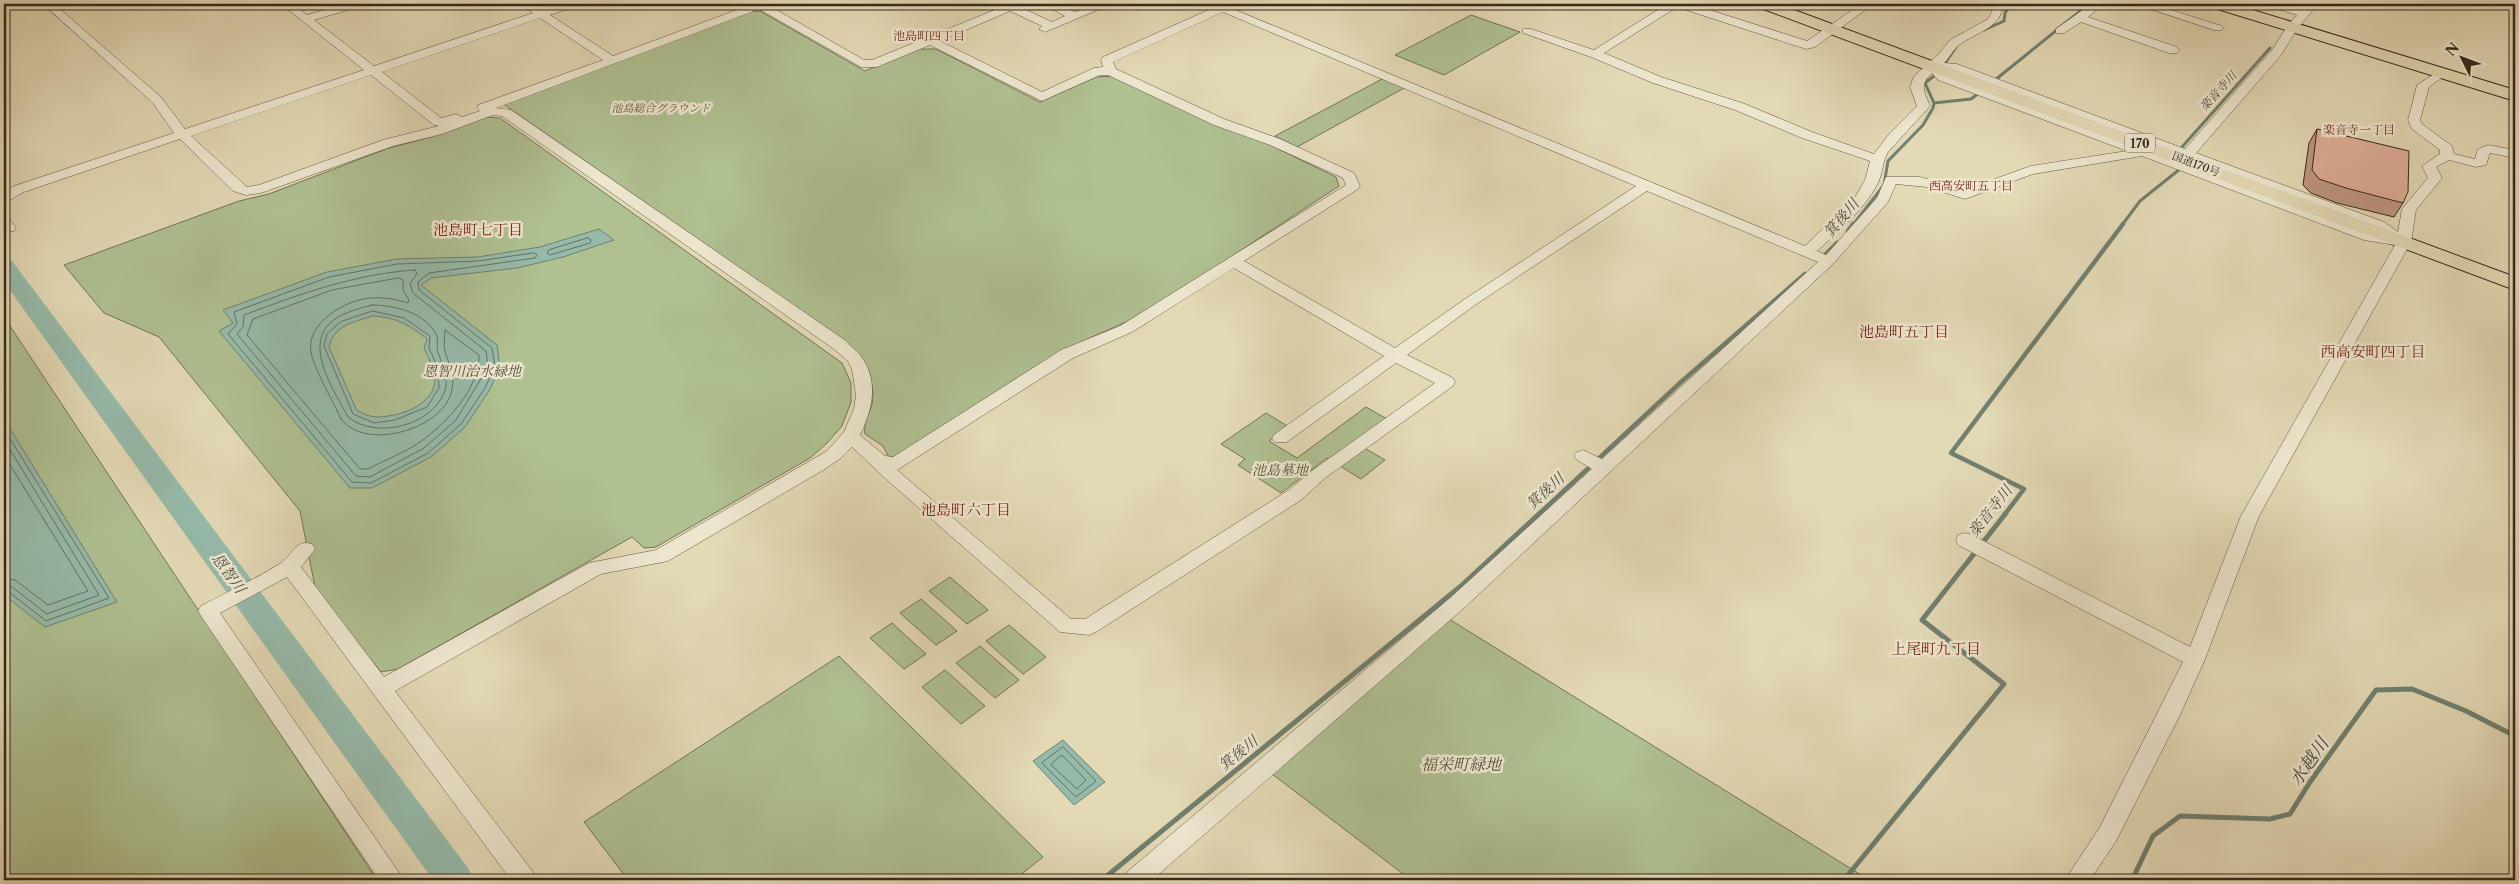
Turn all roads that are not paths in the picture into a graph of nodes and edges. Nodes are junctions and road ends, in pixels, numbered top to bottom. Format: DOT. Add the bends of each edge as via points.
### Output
graph roads {
  1 [pos="48,4"];
  2 [pos="286,4"];
  3 [pos="357,4"];
  4 [pos="526,4"];
  5 [pos="572,4"];
  6 [pos="1048,4"];
  7 [pos="1099,4"];
  8 [pos="1674,4"];
  9 [pos="1680,4"];
  10 [pos="1764,4"];
  11 [pos="1868,4"];
  12 [pos="1998,4"];
  13 [pos="2098,4"];
  14 [pos="2141,4"];
  15 [pos="2217,4"];
  16 [pos="2272,4"];
  17 [pos="2313,4"];
  18 [pos="760,5"];
  19 [pos="1014,5"];
  20 [pos="1220,6"];
  21 [pos="2303,13"];
  22 [pos="541,14"];
  23 [pos="1075,16"];
  24 [pos="2078,17"];
  25 [pos="306,19"];
  26 [pos="2292,27"];
  27 [pos="2218,28"];
  28 [pos="1833,29"];
  29 [pos="1527,31"];
  30 [pos="2060,31"];
  31 [pos="930,41"];
  32 [pos="2173,50"];
  33 [pos="1595,54"];
  34 [pos="613,61"];
  35 [pos="1933,66"];
  36 [pos="372,70"];
  37 [pos="1110,71"];
  38 [pos="2442,73"];
  39 [pos="2515,96"];
  40 [pos="495,107"];
  41 [pos="182,134"];
  42 [pos="2144,152"];
  43 [pos="2188,154"];
  44 [pos="2515,154"];
  45 [pos="2447,156"];
  46 [pos="1877,158"];
  47 [pos="1646,185"];
  48 [pos="4,199"];
  49 [pos="2404,242"];
  50 [pos="1806,253"];
  51 [pos="1828,261"];
  52 [pos="1234,262"];
  53 [pos="2515,284"];
  54 [pos="1396,356"];
  55 [pos="851,436"];
  56 [pos="1281,438"];
  57 [pos="1583,456"];
  58 [pos="880,461"];
  59 [pos="1603,467"];
  60 [pos="1965,540"];
  61 [pos="305,549"];
  62 [pos="290,566"];
  63 [pos="2195,659"];
  64 [pos="382,688"];
  65 [pos="392,880"];
  66 [pos="525,880"];
  67 [pos="1135,880"];
  68 [pos="2077,880"];
  1 -- 41 [label="street" via="157,100"];
  2 -- 25 [label="street"];
  3 -- 25 [label="street"];
  4 -- 22 [label="street"];
  5 -- 22 [label="street"];
  6 -- 23 [label="street"];
  7 -- 23 [label="street"];
  8 -- 33 [label="street"];
  9 -- 28 [label="street" via="1806,45"];
  10 -- 28 [label="highway, 国道170号 / 170"];
  11 -- 28 [label="street"];
  12 -- 35 [label="street" via="1992,21 1954,43"];
  13 -- 24 [label="street"];
  14 -- 27 [label="street"];
  15 -- 26 [label="highway"];
  16 -- 21 [label="street"];
  17 -- 21 [label="street"];
  18 -- 31 [label="street" via="861,63 873,64"];
  18 -- 34 [label="street"];
  19 -- 23 [label="street" via="1048,27"];
  19 -- 31 [label="street"];
  20 -- 37 [label="street" via="1107,60"];
  20 -- 47 [label="street"];
  21 -- 26 [label="street"];
  22 -- 34 [label="street"];
  22 -- 36 [label="street"];
  24 -- 30 [label="street"];
  24 -- 32 [label="street"];
  25 -- 36 [label="street"];
  26 -- 38 [label="highway"];
  26 -- 43 [label="street" via="2277,52"];
  28 -- 35 [label="highway, 国道170号 / 170"];
  29 -- 33 [label="street"];
  31 -- 37 [label="street" via="1042,97 1098,71"];
  33 -- 46 [label="street" via="1656,80"];
  34 -- 40 [label="street"];
  35 -- 42 [label="street" via="1942,76"];
  35 -- 43 [label="street" via="1953,67"];
  35 -- 46 [label="street" via="1918,79 1916,87 1924,106"];
  35 -- 49 [label="highway, 国道170号 / 170"];
  36 -- 40 [label="street" via="439,122"];
  36 -- 41 [label="street"];
  37 -- 52 [label="street" via="1219,122 1275,142 1349,176 1353,186"];
  38 -- 39 [label="highway"];
  38 -- 45 [label="street" via="2423,85 2414,120 2417,126 2447,149"];
  40 -- 41 [label="street" via="437,131 388,144 254,190 238,188"];
  40 -- 55 [label="street" via="840,345 854,359 864,377 864,400"];
  41 -- 48 [label="street" via="19,189"];
  42 -- 49 [label="street" via="2369,236"];
  42 -- 51 [label="street" via="2031,170 1965,195 1936,184 1910,179 1891,180 1883,199"];
  43 -- 49 [label="street" via="2379,224"];
  44 -- 45 [label="street" via="2488,149 2483,152 2481,162 2476,163"];
  45 -- 49 [label="street" via="2429,166 2435,178 2409,209"];
  46 -- 50 [label="street" via="1871,183 1837,225"];
  47 -- 50 [label="street"];
  47 -- 54 [label="street" via="1470,302"];
  49 -- 53 [label="highway, 国道170号 / 170"];
  49 -- 63 [label="street" via="2250,516"];
  50 -- 51 [label="street"];
  51 -- 59 [label="street"];
  52 -- 54 [label="street"];
  52 -- 58 [label="street" via="1126,329 1067,354 896,464"];
  54 -- 56 [label="street"];
  54 -- 58 [label="street" via="1447,382 1319,474 1295,495 1089,627 1068,627 892,475"];
  55 -- 58 [label="street"];
  55 -- 64 [label="street" via="836,453 819,465 661,556 596,568"];
  57 -- 59 [label="street"];
  59 -- 67 [label="street" via="1456,603"];
  60 -- 63 [label="street"];
  61 -- 62 [label="street"];
  62 -- 64 [label="street"];
  62 -- 65 [label="street" via="208,611"];
  63 -- 68 [label="street" via="2108,834"];
  64 -- 66 [label="street"];
}
